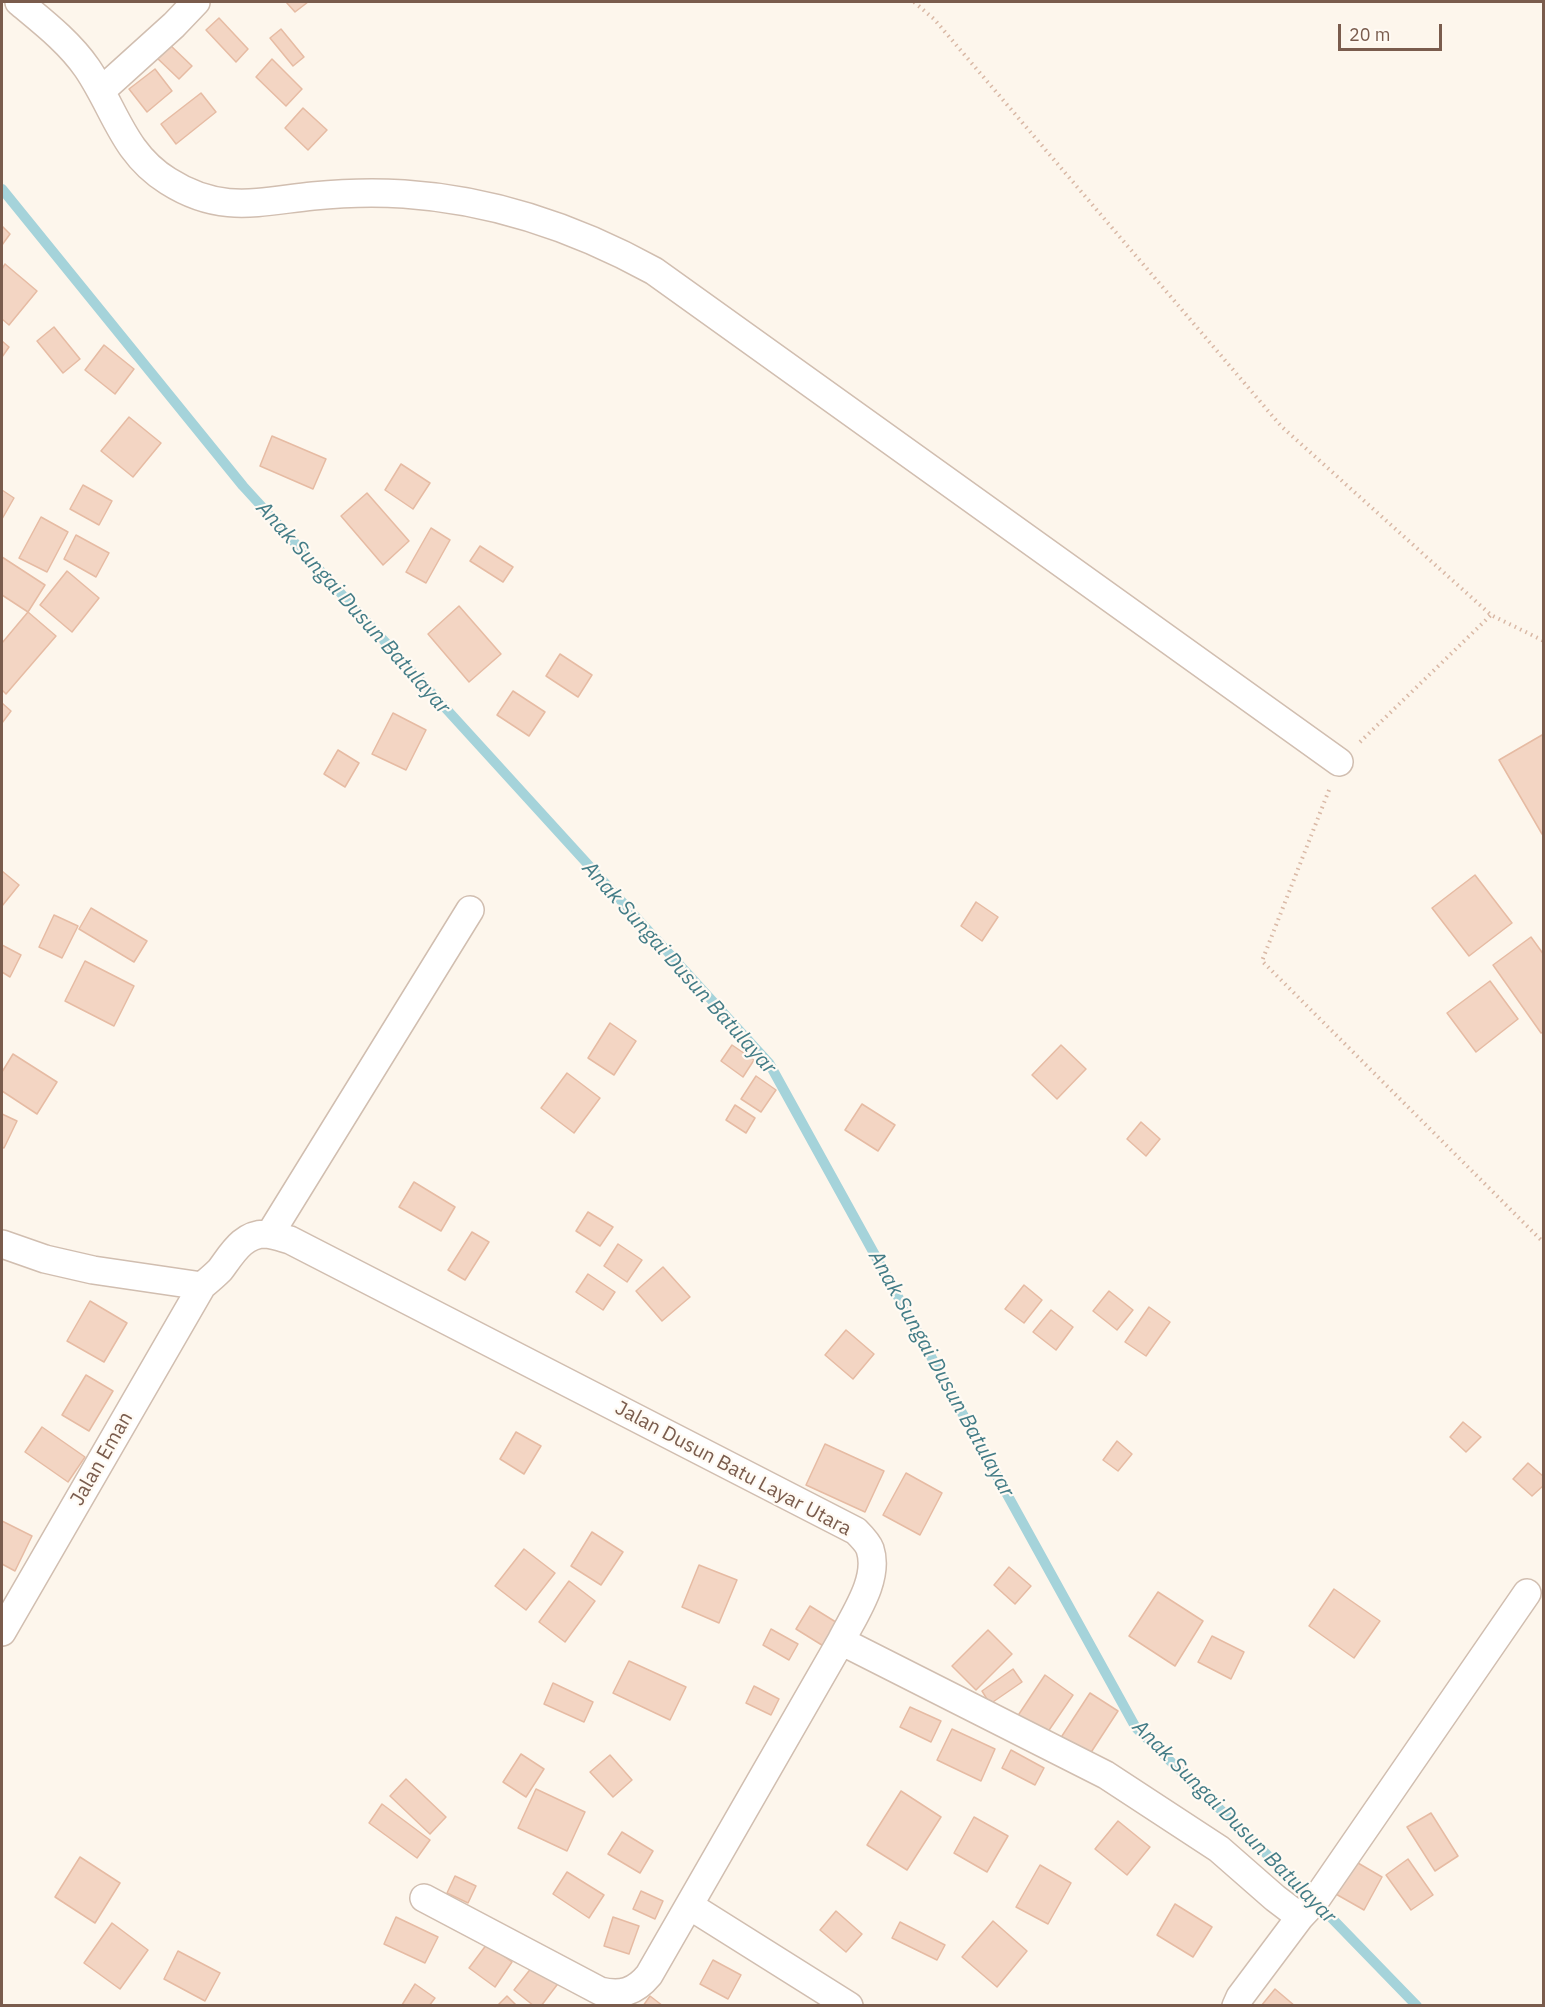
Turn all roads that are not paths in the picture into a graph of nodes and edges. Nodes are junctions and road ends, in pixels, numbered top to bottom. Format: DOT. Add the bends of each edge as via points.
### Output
graph roads {
  1 [pos="19,2"];
  2 [pos="196,2"];
  3 [pos="101,91"];
  4 [pos="1340,762"];
  5 [pos="470,910"];
  6 [pos="270,1234"];
  7 [pos="2,1244"];
  8 [pos="212,1277"];
  9 [pos="1527,1593"];
  10 [pos="2,1632"];
  11 [pos="841,1641"];
  12 [pos="424,1898"];
  13 [pos="690,1906"];
  14 [pos="1300,1917"];
  15 [pos="849,2006"];
  16 [pos="1236,2006"];
  1 -- 3 [label="street" via="68,45"];
  2 -- 3 [label="street"];
  3 -- 4 [label="street" via="123,135 150,169 177,187 207,199 250,204 359,193 447,199 533,217 616,250 654,271"];
  5 -- 6 [label="street"];
  6 -- 8 [label="street" via="245,1240"];
  6 -- 11 [label="street, Jalan Dusun Batu Layar Utara" via="290,1240 856,1531 870,1547 873,1568"];
  7 -- 8 [label="street" via="93,1270"];
  8 -- 10 [label="street, Jalan Eman"];
  9 -- 14 [label="street" via="1315,1901"];
  11 -- 13 [label="street, Jalan Dusun Batu Layar Utara"];
  11 -- 14 [label="street" via="1106,1775 1219,1849"];
  12 -- 13 [label="street, Jalan Dusun Batu Layar Utara" via="612,1994 631,1992 641,1985"];
  13 -- 15 [label="street"];
  14 -- 16 [label="street"];
}
